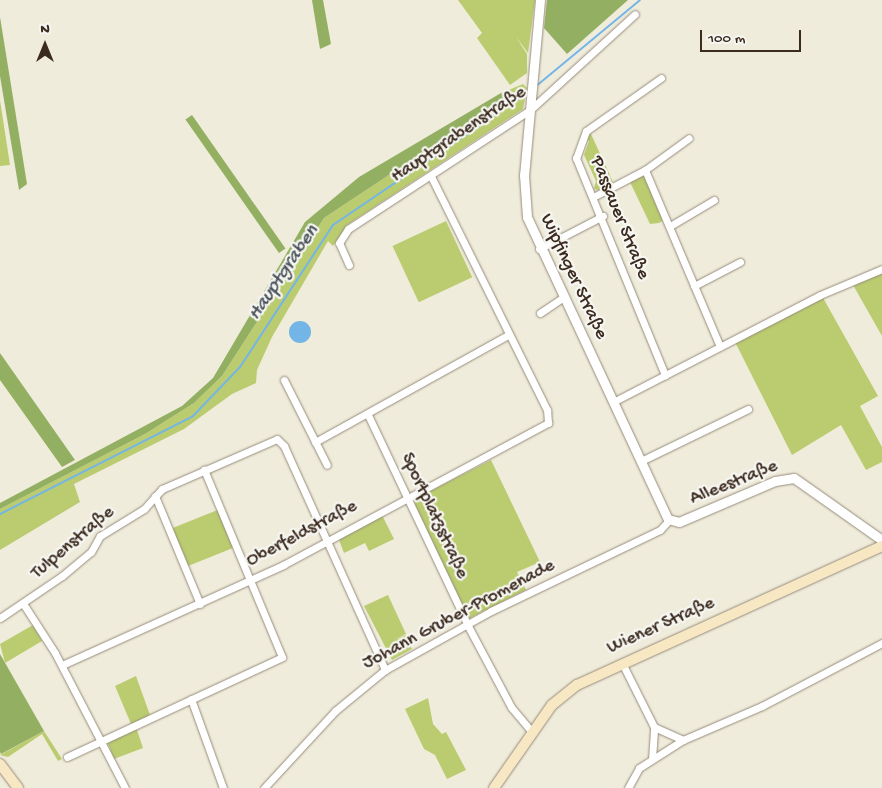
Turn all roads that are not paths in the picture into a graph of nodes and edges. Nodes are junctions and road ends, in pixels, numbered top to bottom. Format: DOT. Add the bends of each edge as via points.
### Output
graph roads {
  1 [pos="540,0"];
  2 [pos="635,14"];
  3 [pos="661,78"];
  4 [pos="530,108"];
  5 [pos="690,138"];
  6 [pos="645,170"];
  7 [pos="431,176"];
  8 [pos="595,196"];
  9 [pos="714,200"];
  10 [pos="603,216"];
  11 [pos="670,226"];
  12 [pos="539,249"];
  13 [pos="740,262"];
  14 [pos="349,265"];
  15 [pos="882,269"];
  16 [pos="694,286"];
  17 [pos="562,298"];
  18 [pos="540,313"];
  19 [pos="508,335"];
  20 [pos="720,347"];
  21 [pos="665,375"];
  22 [pos="284,380"];
  23 [pos="613,402"];
  24 [pos="748,409"];
  25 [pos="368,415"];
  26 [pos="315,442"];
  27 [pos="641,461"];
  28 [pos="327,465"];
  29 [pos="204,470"];
  30 [pos="155,496"];
  31 [pos="408,497"];
  32 [pos="669,520"];
  33 [pos="328,540"];
  34 [pos="882,540"];
  35 [pos="882,546"];
  36 [pos="250,581"];
  37 [pos="24,604"];
  38 [pos="200,604"];
  39 [pos="0,618"];
  40 [pos="468,626"];
  41 [pos="882,643"];
  42 [pos="622,663"];
  43 [pos="62,665"];
  44 [pos="385,670"];
  45 [pos="191,699"];
  46 [pos="654,727"];
  47 [pos="532,733"];
  48 [pos="101,740"];
  49 [pos="682,740"];
  50 [pos="67,756"];
  51 [pos="652,759"];
  52 [pos="0,764"];
  53 [pos="18,788"];
  54 [pos="125,788"];
  55 [pos="223,788"];
  56 [pos="264,788"];
  57 [pos="494,788"];
  58 [pos="628,788"];
  1 -- 4 [label="street, Wipfinger Straße"];
  2 -- 4 [label="street, Hauptgrabenstraße"];
  3 -- 8 [label="street, Passauer Straße" via="586,131 578,142 578,165"];
  4 -- 7 [label="street, Hauptgrabenstraße"];
  4 -- 12 [label="street, Wipfinger Straße" via="524,198"];
  5 -- 6 [label="street"];
  6 -- 8 [label="street"];
  6 -- 11 [label="street"];
  7 -- 14 [label="street, Hauptgrabenstraße" via="348,230 339,243"];
  7 -- 19 [label="street"];
  8 -- 10 [label="street, Passauer Straße"];
  9 -- 11 [label="street"];
  10 -- 12 [label="street"];
  10 -- 21 [label="street, Passauer Straße"];
  11 -- 16 [label="street"];
  12 -- 17 [label="street, Wipfinger Straße"];
  13 -- 16 [label="street"];
  15 -- 20 [label="street" via="820,295"];
  16 -- 20 [label="street"];
  17 -- 18 [label="street"];
  17 -- 23 [label="street, Wipfinger Straße"];
  19 -- 25 [label="street"];
  19 -- 31 [label="street, Oberfeldstraße" via="550,417 537,430"];
  20 -- 21 [label="street"];
  21 -- 23 [label="street"];
  22 -- 26 [label="street"];
  23 -- 27 [label="street, Wipfinger Straße"];
  24 -- 27 [label="street"];
  25 -- 26 [label="street"];
  25 -- 31 [label="street, Sportplatzstraße"];
  26 -- 28 [label="street"];
  27 -- 32 [label="street, Wipfinger Straße"];
  29 -- 30 [label="street, Tulpenstraße"];
  29 -- 33 [label="street, Tulpenstraße" via="273,440 284,446"];
  29 -- 36 [label="street"];
  30 -- 37 [label="street, Tulpenstraße" via="144,509 100,536 92,552"];
  30 -- 38 [label="street"];
  31 -- 33 [label="street, Oberfeldstraße"];
  31 -- 40 [label="street, Sportplatzstraße"];
  32 -- 34 [label="street, Alleestraße" via="679,522 775,481 794,478"];
  32 -- 40 [label="street, Johann Gruber-Promenade" via="660,530"];
  33 -- 36 [label="street, Oberfeldstraße"];
  33 -- 44 [label="street"];
  35 -- 42 [label="main road, Wiener Straße"];
  36 -- 38 [label="street, Oberfeldstraße"];
  36 -- 45 [label="street" via="282,657"];
  37 -- 39 [label="street, Tulpenstraße"];
  37 -- 43 [label="street"];
  38 -- 43 [label="street, Oberfeldstraße"];
  40 -- 44 [label="street, Johann Gruber-Promenade"];
  40 -- 47 [label="street, Sportplatzstraße" via="511,707"];
  41 -- 49 [label="street" via="762,706"];
  42 -- 46 [label="street"];
  42 -- 47 [label="main road, Wiener Straße" via="567,691"];
  43 -- 48 [label="street"];
  44 -- 56 [label="street, Johann Gruber-Promenade" via="335,710"];
  45 -- 48 [label="street"];
  45 -- 55 [label="street"];
  46 -- 49 [label="street"];
  46 -- 51 [label="street"];
  47 -- 57 [label="main road, Wiener Straße"];
  48 -- 50 [label="street"];
  48 -- 54 [label="street"];
  49 -- 51 [label="street"];
  51 -- 58 [label="street" via="639,768"];
  52 -- 53 [label="main road"];
}
